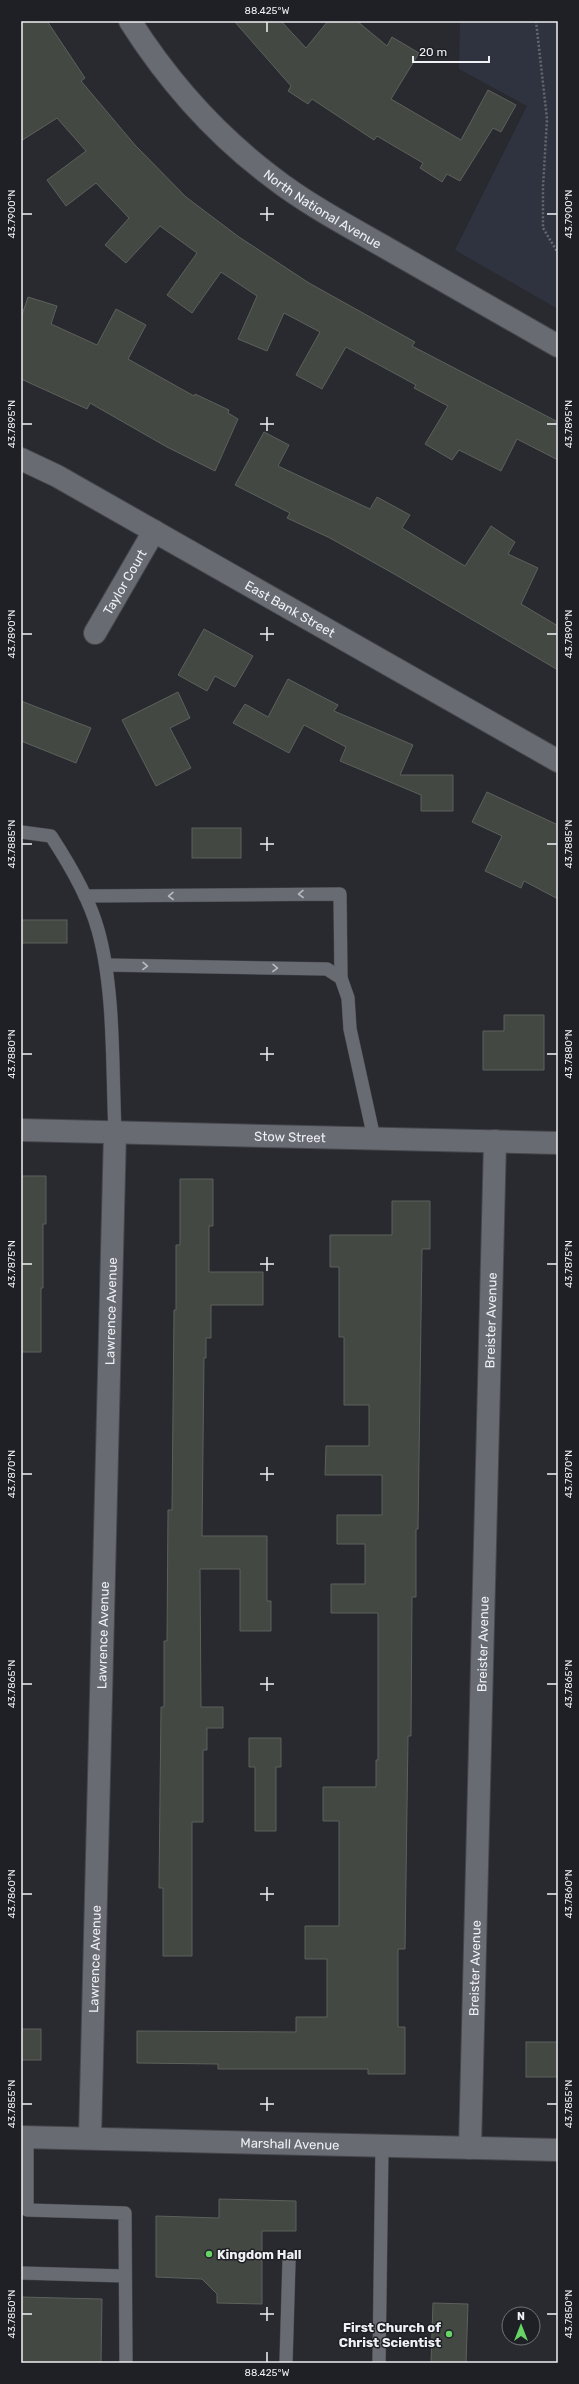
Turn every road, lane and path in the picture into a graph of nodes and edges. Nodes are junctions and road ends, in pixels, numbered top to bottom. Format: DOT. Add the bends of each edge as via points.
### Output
graph roads {
  1 [pos="130,21"];
  2 [pos="536,21"];
  3 [pos="558,253"];
  4 [pos="558,346"];
  5 [pos="21,460"];
  6 [pos="154,531"];
  7 [pos="95,634"];
  8 [pos="558,761"];
  9 [pos="21,832"];
  10 [pos="85,896"];
  11 [pos="106,965"];
  12 [pos="341,978"];
  13 [pos="21,1130"];
  14 [pos="115,1132"];
  15 [pos="374,1138"];
  16 [pos="495,1141"];
  17 [pos="558,1143"];
  18 [pos="24,2137"];
  19 [pos="90,2138"];
  20 [pos="382,2146"];
  21 [pos="470,2148"];
  22 [pos="558,2150"];
  23 [pos="24,2210"];
  24 [pos="289,2261"];
  25 [pos="21,2273"];
  26 [pos="125,2276"];
  27 [pos="126,2363"];
  28 [pos="286,2363"];
  29 [pos="379,2363"];
  1 -- 4 [label="street, North National Avenue" via="158,63 197,109 271,177 323,212"];
  2 -- 3 [label="path" via="547,119 543,228"];
  5 -- 6 [label="street, East Bank Street" via="57,476"];
  6 -- 7 [label="street, Taylor Court"];
  6 -- 8 [label="street, East Bank Street"];
  9 -- 10 [label="lane" via="50,836 65,857"];
  10 -- 11 [label="lane" via="98,930"];
  12 -- 10 [label="lane, one-way" via="340,894"];
  11 -- 12 [label="lane, one-way" via="327,970"];
  11 -- 14 [label="lane"];
  12 -- 15 [label="lane" via="348,998 350,1029"];
  13 -- 14 [label="street, Stow Street"];
  14 -- 15 [label="street, Stow Street"];
  14 -- 19 [label="street, Lawrence Avenue"];
  15 -- 16 [label="street, Stow Street"];
  16 -- 17 [label="street, Stow Street"];
  16 -- 21 [label="street, Breister Avenue"];
  18 -- 19 [label="street, Marshall Avenue"];
  18 -- 23 [label="lane"];
  19 -- 20 [label="street, Marshall Avenue"];
  20 -- 21 [label="street, Marshall Avenue"];
  20 -- 29 [label="lane"];
  21 -- 22 [label="street, Marshall Avenue"];
  23 -- 26 [label="lane" via="125,2213"];
  24 -- 28 [label="lane"];
  25 -- 26 [label="lane"];
  26 -- 27 [label="lane"];
}
